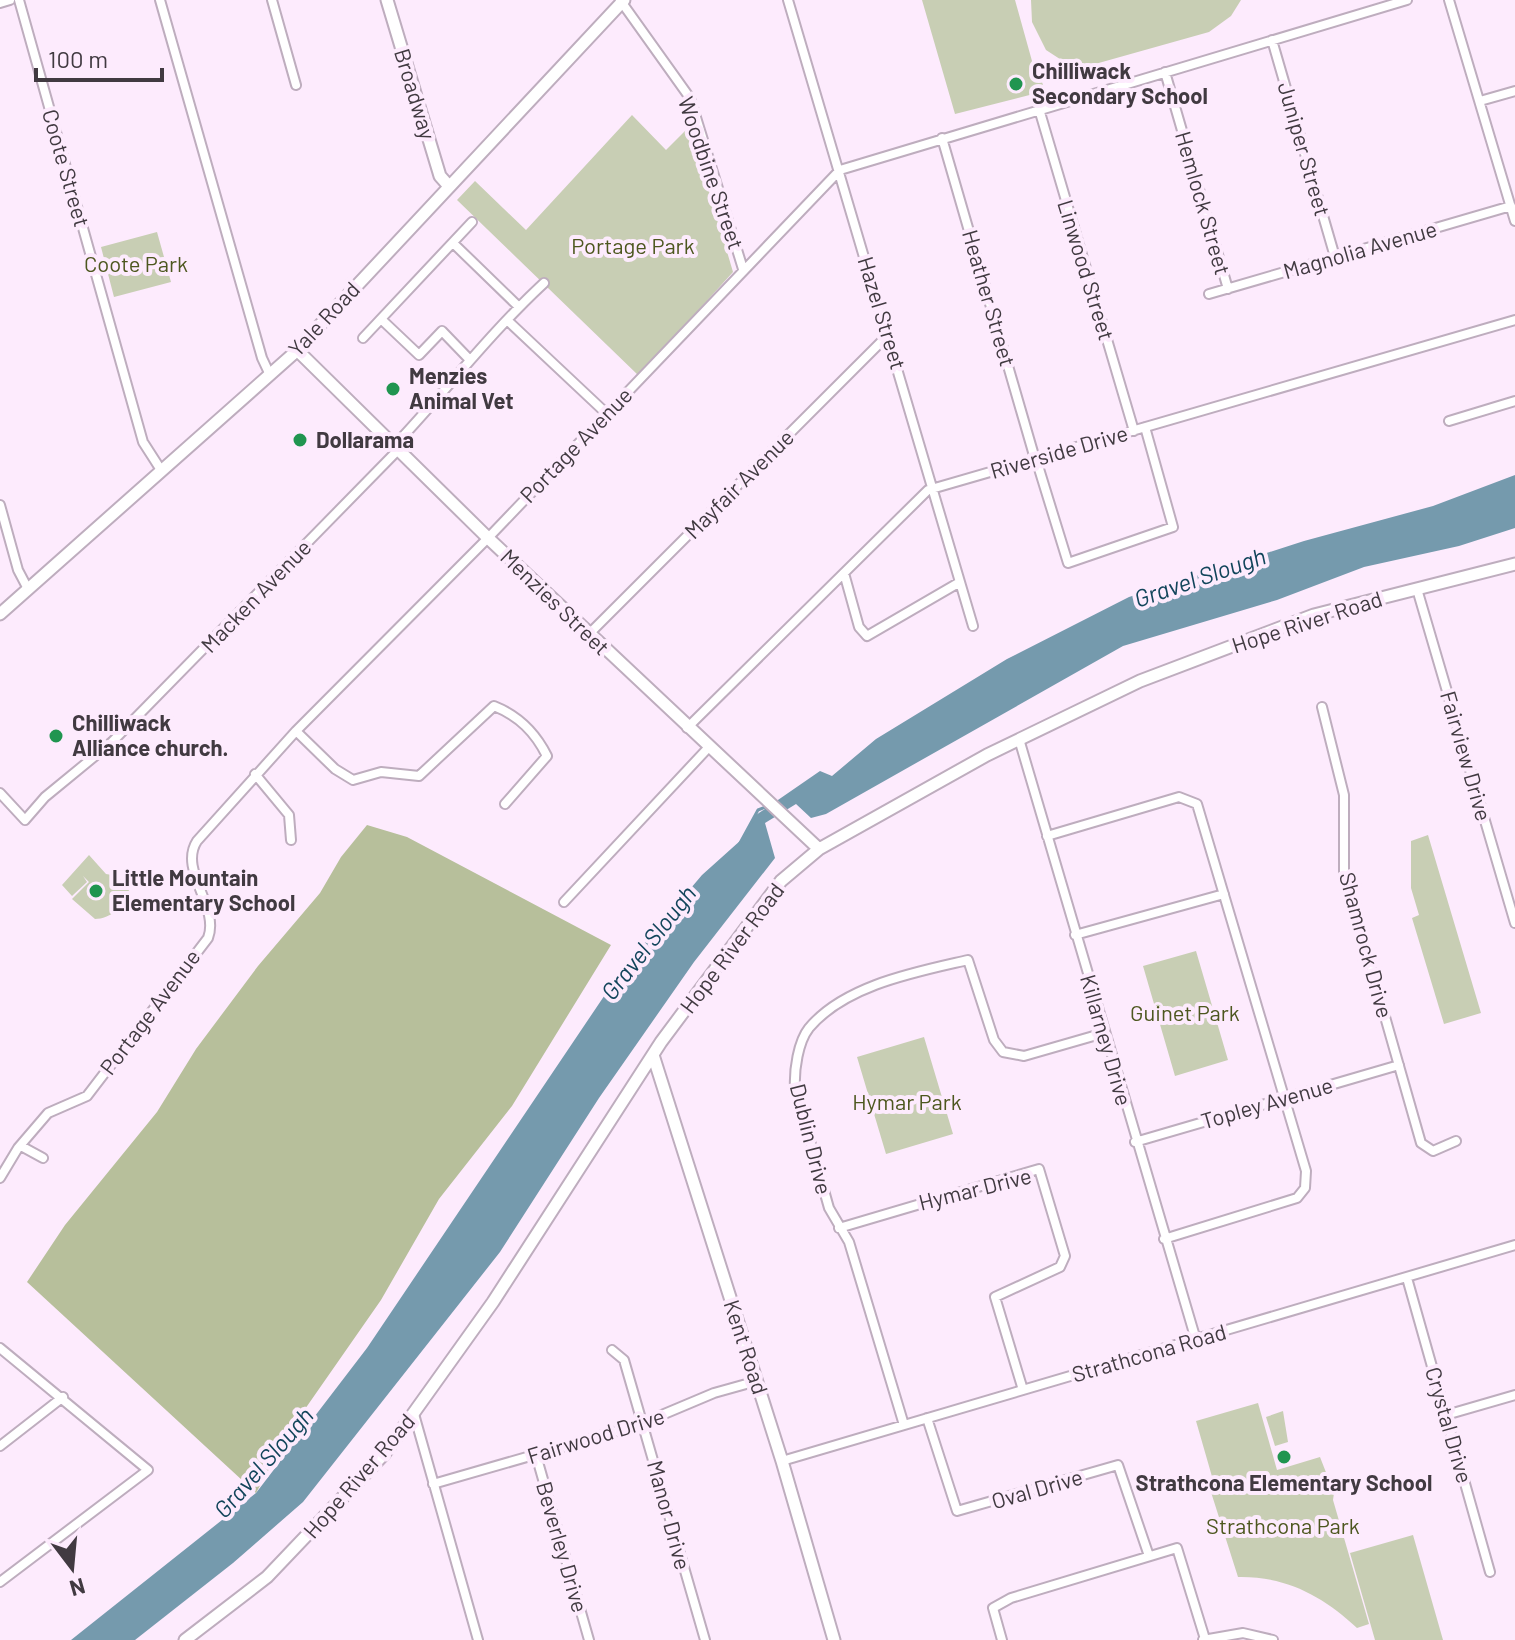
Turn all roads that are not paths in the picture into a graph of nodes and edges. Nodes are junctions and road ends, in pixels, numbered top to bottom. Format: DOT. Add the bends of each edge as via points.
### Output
graph roads {
  1 [pos="10,0"];
  2 [pos="19,0"];
  3 [pos="160,0"];
  4 [pos="272,0"];
  5 [pos="387,0"];
  6 [pos="788,0"];
  7 [pos="1407,0"];
  8 [pos="1449,0"];
  9 [pos="621,1"];
  10 [pos="0,3"];
  11 [pos="1375,5"];
  12 [pos="1272,40"];
  13 [pos="1165,72"];
  14 [pos="296,85"];
  15 [pos="1515,91"];
  16 [pos="1480,101"];
  17 [pos="1039,109"];
  18 [pos="942,138"];
  19 [pos="436,162"];
  20 [pos="463,169"];
  21 [pos="840,170"];
  22 [pos="448,185"];
  23 [pos="1511,206"];
  24 [pos="1515,221"];
  25 [pos="472,222"];
  26 [pos="453,243"];
  27 [pos="1335,257"];
  28 [pos="743,269"];
  29 [pos="544,283"];
  30 [pos="1228,289"];
  31 [pos="1209,294"];
  32 [pos="519,307"];
  33 [pos="381,319"];
  34 [pos="507,320"];
  35 [pos="1515,320"];
  36 [pos="889,334"];
  37 [pos="363,338"];
  38 [pos="297,350"];
  39 [pos="469,359"];
  40 [pos="270,375"];
  41 [pos="1515,401"];
  42 [pos="607,414"];
  43 [pos="1449,421"];
  44 [pos="1145,427"];
  45 [pos="1134,431"];
  46 [pos="396,447"];
  47 [pos="1036,459"];
  48 [pos="161,470"];
  49 [pos="933,489"];
  50 [pos="0,505"];
  51 [pos="488,538"];
  52 [pos="1515,564"];
  53 [pos="844,573"];
  54 [pos="960,582"];
  55 [pos="28,589"];
  56 [pos="1417,589"];
  57 [pos="0,614"];
  58 [pos="973,626"];
  59 [pos="589,634"];
  60 [pos="1322,707"];
  61 [pos="687,728"];
  62 [pos="296,731"];
  63 [pos="1019,739"];
  64 [pos="708,748"];
  65 [pos="255,774"];
  66 [pos="0,793"];
  67 [pos="505,804"];
  68 [pos="1047,836"];
  69 [pos="291,840"];
  70 [pos="819,849"];
  71 [pos="1224,894"];
  72 [pos="564,902"];
  73 [pos="1515,923"];
  74 [pos="1075,935"];
  75 [pos="1104,1033"];
  76 [pos="653,1055"];
  77 [pos="1399,1065"];
  78 [pos="1285,1098"];
  79 [pos="1456,1141"];
  80 [pos="1135,1142"];
  81 [pos="21,1146"];
  82 [pos="43,1158"];
  83 [pos="0,1178"];
  84 [pos="839,1228"];
  85 [pos="1164,1239"];
  86 [pos="1515,1245"];
  87 [pos="1407,1278"];
  88 [pos="1196,1340"];
  89 [pos="0,1348"];
  90 [pos="612,1350"];
  91 [pos="757,1381"];
  92 [pos="1023,1390"];
  93 [pos="1515,1395"];
  94 [pos="63,1397"];
  95 [pos="414,1414"];
  96 [pos="1446,1415"];
  97 [pos="927,1418"];
  98 [pos="644,1423"];
  99 [pos="904,1425"];
  100 [pos="0,1446"];
  101 [pos="536,1455"];
  102 [pos="782,1461"];
  103 [pos="433,1484"];
  104 [pos="1149,1556"];
  105 [pos="1490,1572"];
  106 [pos="0,1582"];
  107 [pos="185,1640"];
  108 [pos="478,1640"];
  109 [pos="589,1640"];
  110 [pos="705,1640"];
  111 [pos="834,1640"];
  112 [pos="1002,1640"];
  113 [pos="1204,1640"];
  114 [pos="1273,1640"];
  1 -- 10 [label="street"];
  2 -- 48 [label="street, Coote Street" via="143,442"];
  3 -- 40 [label="street"];
  4 -- 14 [label="street"];
  5 -- 19 [label="street, Broadway"];
  6 -- 21 [label="street, Hazel Street"];
  7 -- 11 [label="street, Portage Avenue"];
  8 -- 16 [label="street"];
  9 -- 20 [label="street, Yale Road"];
  9 -- 28 [label="street, Woodbine Street" via="690,98"];
  11 -- 12 [label="street, Portage Avenue"];
  12 -- 13 [label="street, Portage Avenue"];
  12 -- 27 [label="street, Juniper Street"];
  13 -- 17 [label="street, Portage Avenue"];
  13 -- 30 [label="street, Hemlock Street"];
  15 -- 16 [label="street"];
  16 -- 23 [label="street"];
  17 -- 18 [label="street, Portage Avenue"];
  17 -- 45 [label="street, Linwood Street"];
  18 -- 21 [label="street, Portage Avenue"];
  18 -- 47 [label="street, Heather Street"];
  19 -- 20 [label="street"];
  19 -- 22 [label="street, Broadway"];
  20 -- 22 [label="street, Yale Road"];
  21 -- 28 [label="street, Portage Avenue"];
  21 -- 36 [label="street, Hazel Street"];
  22 -- 38 [label="street, Yale Road"];
  23 -- 24 [label="street"];
  23 -- 27 [label="street, Magnolia Avenue"];
  25 -- 26 [label="street"];
  26 -- 32 [label="street"];
  26 -- 33 [label="street"];
  27 -- 30 [label="street, Magnolia Avenue"];
  28 -- 42 [label="street, Portage Avenue"];
  29 -- 32 [label="street, Macken Avenue"];
  30 -- 31 [label="street, Magnolia Avenue"];
  32 -- 34 [label="street, Macken Avenue"];
  33 -- 37 [label="street"];
  33 -- 39 [label="street" via="419,355 442,331"];
  34 -- 39 [label="street, Macken Avenue"];
  34 -- 42 [label="street"];
  35 -- 44 [label="street, Riverside Drive"];
  36 -- 49 [label="street, Hazel Street"];
  36 -- 59 [label="street, Mayfair Avenue"];
  38 -- 40 [label="street, Yale Road"];
  38 -- 46 [label="street, Menzies Street"];
  39 -- 46 [label="street, Macken Avenue"];
  40 -- 48 [label="street, Yale Road"];
  41 -- 43 [label="street"];
  42 -- 51 [label="street, Portage Avenue"];
  44 -- 45 [label="street, Riverside Drive"];
  44 -- 47 [label="street, Heather Street" via="1173,527 1068,563"];
  45 -- 47 [label="street, Riverside Drive"];
  46 -- 51 [label="street, Menzies Street"];
  46 -- 66 [label="street, Macken Avenue" via="112,742 25,820"];
  47 -- 49 [label="street, Riverside Drive"];
  48 -- 55 [label="street, Yale Road"];
  49 -- 53 [label="street, Riverside Drive"];
  49 -- 54 [label="street, Hazel Street"];
  50 -- 55 [label="street"];
  51 -- 59 [label="street, Menzies Street"];
  51 -- 62 [label="street, Portage Avenue"];
  52 -- 56 [label="street, Hope River Road"];
  53 -- 54 [label="street" via="859,627 867,636"];
  53 -- 61 [label="street, Riverside Drive"];
  54 -- 58 [label="street, Hazel Street"];
  55 -- 57 [label="street, Yale Road"];
  56 -- 63 [label="street, Hope River Road" via="1263,632 1140,681"];
  56 -- 73 [label="street, Fairview Drive"];
  59 -- 61 [label="street, Menzies Street"];
  60 -- 77 [label="street, Shamrock Drive" via="1344,795 1344,873"];
  61 -- 64 [label="street, Menzies Street"];
  62 -- 65 [label="street, Portage Avenue"];
  62 -- 67 [label="street" via="353,780 381,772 419,776 494,706 526,725 547,756"];
  63 -- 68 [label="street, Killarney Drive"];
  63 -- 70 [label="street, Hope River Road"];
  64 -- 70 [label="street, Menzies Street"];
  64 -- 72 [label="street"];
  65 -- 69 [label="street" via="289,815"];
  65 -- 81 [label="street, Portage Avenue" via="192,848 210,923 208,938 87,1096 48,1113"];
  68 -- 71 [label="street" via="1179,797 1197,804"];
  68 -- 74 [label="street, Killarney Drive"];
  70 -- 76 [label="street, Hope River Road" via="781,881"];
  71 -- 74 [label="street"];
  71 -- 78 [label="street"];
  74 -- 75 [label="street, Killarney Drive"];
  75 -- 80 [label="street, Killarney Drive"];
  75 -- 84 [label="street, Dublin Drive" via="1024,1056 1003,1052 994,1040 968,960 877,986 833,1006 807,1030 794,1071 829,1208"];
  76 -- 91 [label="street, Kent Road"];
  76 -- 95 [label="street, Hope River Road"];
  77 -- 78 [label="street, Topley Avenue"];
  77 -- 79 [label="street, Shamrock Drive" via="1421,1143 1433,1151"];
  78 -- 80 [label="street, Topley Avenue"];
  78 -- 85 [label="street" via="1306,1171 1305,1188 1297,1198"];
  80 -- 85 [label="street, Killarney Drive"];
  81 -- 82 [label="street"];
  81 -- 83 [label="street, Portage Avenue"];
  84 -- 92 [label="street, Hymar Drive" via="1039,1169 1065,1256 1060,1267 995,1297"];
  84 -- 99 [label="street, Dublin Drive" via="849,1242"];
  85 -- 88 [label="street, Killarney Drive"];
  86 -- 87 [label="street, Strathcona Road"];
  87 -- 88 [label="street, Strathcona Road"];
  87 -- 96 [label="street, Crystal Drive"];
  88 -- 92 [label="street, Strathcona Road"];
  89 -- 94 [label="street"];
  90 -- 98 [label="street, Manor Drive" via="624,1360"];
  91 -- 98 [label="street, Fairwood Drive"];
  91 -- 102 [label="street, Kent Road"];
  92 -- 97 [label="street, Strathcona Road"];
  93 -- 96 [label="street"];
  94 -- 100 [label="street"];
  94 -- 106 [label="street" via="148,1470"];
  95 -- 103 [label="street"];
  95 -- 107 [label="street, Hope River Road" via="351,1490 267,1577"];
  96 -- 105 [label="street, Crystal Drive"];
  97 -- 99 [label="street, Strathcona Road"];
  97 -- 104 [label="street, Oval Drive" via="957,1511 1118,1465"];
  98 -- 101 [label="street, Fairwood Drive"];
  98 -- 110 [label="street, Manor Drive"];
  99 -- 102 [label="street, Strathcona Road"];
  101 -- 103 [label="street, Fairwood Drive"];
  101 -- 109 [label="street, Beverley Drive"];
  102 -- 111 [label="street, Kent Road"];
  103 -- 108 [label="street"];
  104 -- 112 [label="street" via="993,1608"];
  104 -- 113 [label="street" via="1177,1548"];
  113 -- 114 [label="street" via="1243,1633"];
}
